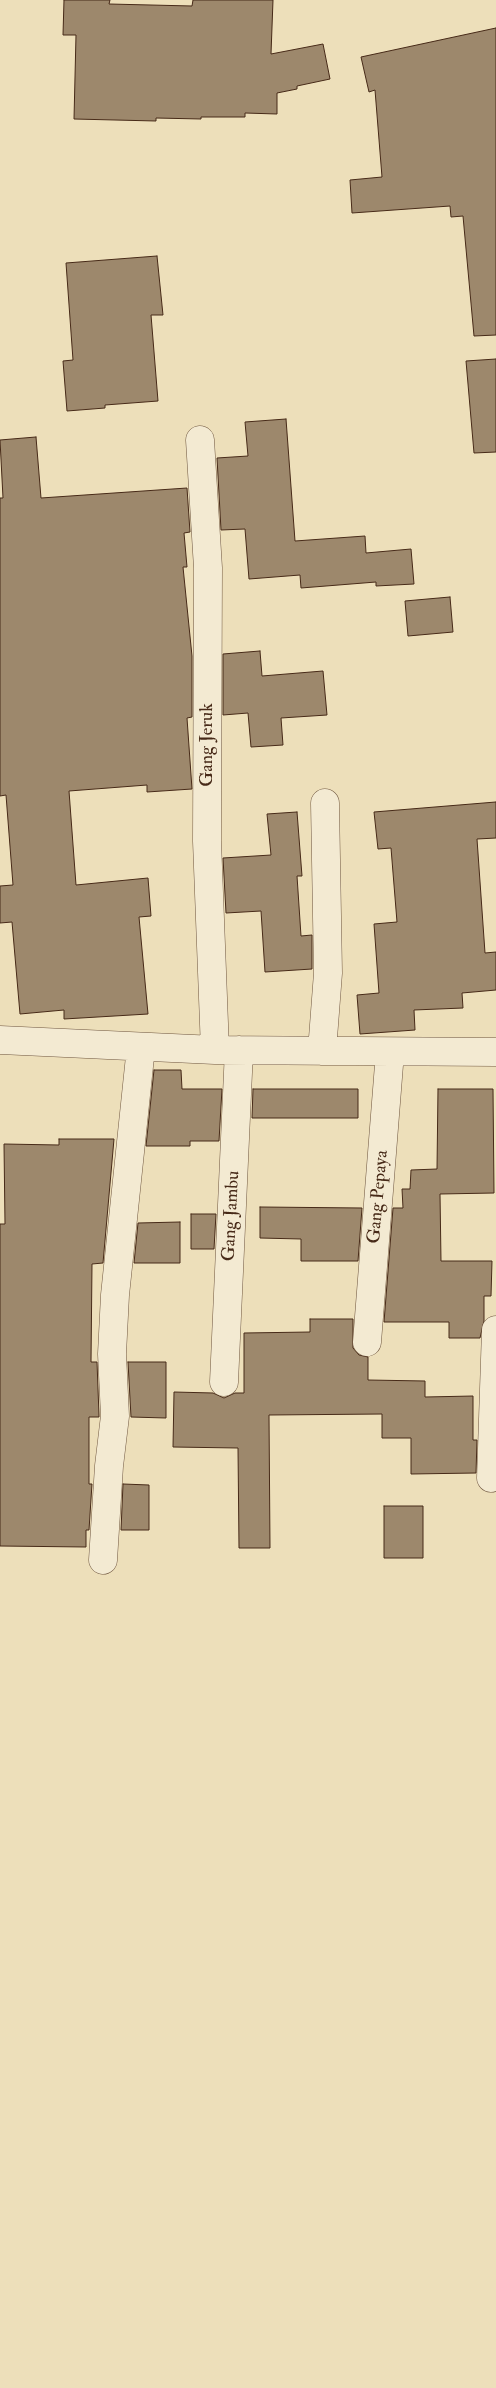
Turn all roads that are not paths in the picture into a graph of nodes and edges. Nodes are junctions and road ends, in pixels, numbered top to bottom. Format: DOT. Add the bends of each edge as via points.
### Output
graph roads {
  1 [pos="200,440"];
  2 [pos="325,803"];
  3 [pos="0,1040"];
  4 [pos="141,1048"];
  5 [pos="227,1050"];
  6 [pos="322,1051"];
  7 [pos="390,1052"];
  8 [pos="496,1052"];
  9 [pos="496,1330"];
  10 [pos="367,1342"];
  11 [pos="224,1382"];
  12 [pos="491,1478"];
  13 [pos="103,1560"];
  1 -- 5 [label="street, Gang Jeruk" via="208,568 207,841"];
  2 -- 6 [label="street" via="328,973"];
  3 -- 4 [label="street"];
  4 -- 5 [label="street"];
  4 -- 13 [label="street" via="115,1295 112,1354 116,1416"];
  5 -- 6 [label="street"];
  5 -- 11 [label="street, Gang Jambu"];
  6 -- 7 [label="street"];
  7 -- 8 [label="street"];
  7 -- 10 [label="street, Gang Pepaya"];
  9 -- 12 [label="street"];
}
